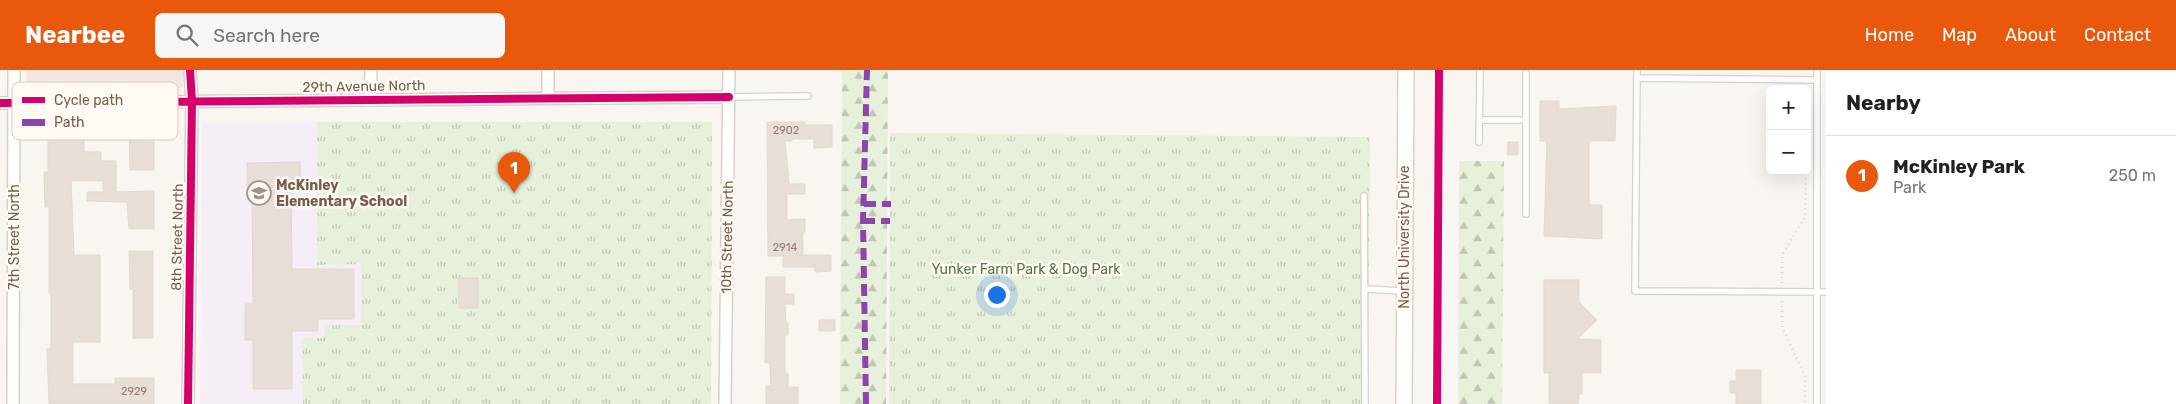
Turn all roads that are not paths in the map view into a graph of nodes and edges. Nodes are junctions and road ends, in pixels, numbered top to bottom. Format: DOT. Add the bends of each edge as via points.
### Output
graph roads {
  1 [pos="190,70"];
  2 [pos="371,70"];
  3 [pos="548,70"];
  4 [pos="729,70"];
  5 [pos="1406,70"];
  6 [pos="1480,70"];
  7 [pos="1637,70"];
  8 [pos="1817,70"];
  9 [pos="1526,73"];
  10 [pos="1637,78"];
  11 [pos="1817,80"];
  12 [pos="808,96"];
  13 [pos="729,97"];
  14 [pos="370,98"];
  15 [pos="548,98"];
  16 [pos="178,101"];
  17 [pos="192,101"];
  18 [pos="1479,120"];
  19 [pos="1526,120"];
  20 [pos="14,140"];
  21 [pos="1479,142"];
  22 [pos="1364,196"];
  23 [pos="1526,214"];
  24 [pos="1366,289"];
  25 [pos="1404,291"];
  26 [pos="1817,292"];
  27 [pos="1826,292"];
  28 [pos="13,404"];
  29 [pos="188,404"];
  30 [pos="725,404"];
  31 [pos="1365,404"];
  32 [pos="1404,404"];
  33 [pos="1817,404"];
  1 -- 17 [label="street, 8th Street North"];
  2 -- 14 [label="street"];
  3 -- 15 [label="street"];
  4 -- 13 [label="street, 10th Street North"];
  5 -- 25 [label="main road, North University Drive"];
  6 -- 18 [label="lane"];
  7 -- 10 [label="lane"];
  8 -- 11 [label="lane"];
  9 -- 19 [label="lane"];
  10 -- 11 [label="lane"];
  10 -- 26 [label="lane" via="1635,291"];
  11 -- 26 [label="lane"];
  12 -- 13 [label="lane"];
  13 -- 15 [label="street, 29th Avenue North"];
  13 -- 30 [label="street, 10th Street North"];
  14 -- 15 [label="street, 29th Avenue North"];
  14 -- 17 [label="street, 29th Avenue North"];
  16 -- 17 [label="street, 29th Avenue North"];
  17 -- 29 [label="street, 8th Street North"];
  18 -- 19 [label="lane"];
  18 -- 21 [label="lane"];
  19 -- 23 [label="lane"];
  20 -- 28 [label="street, 7th Street North"];
  22 -- 24 [label="lane"];
  24 -- 25 [label="lane"];
  24 -- 31 [label="lane"];
  25 -- 32 [label="main road, North University Drive"];
  26 -- 27 [label="lane"];
  26 -- 33 [label="lane"];
}
